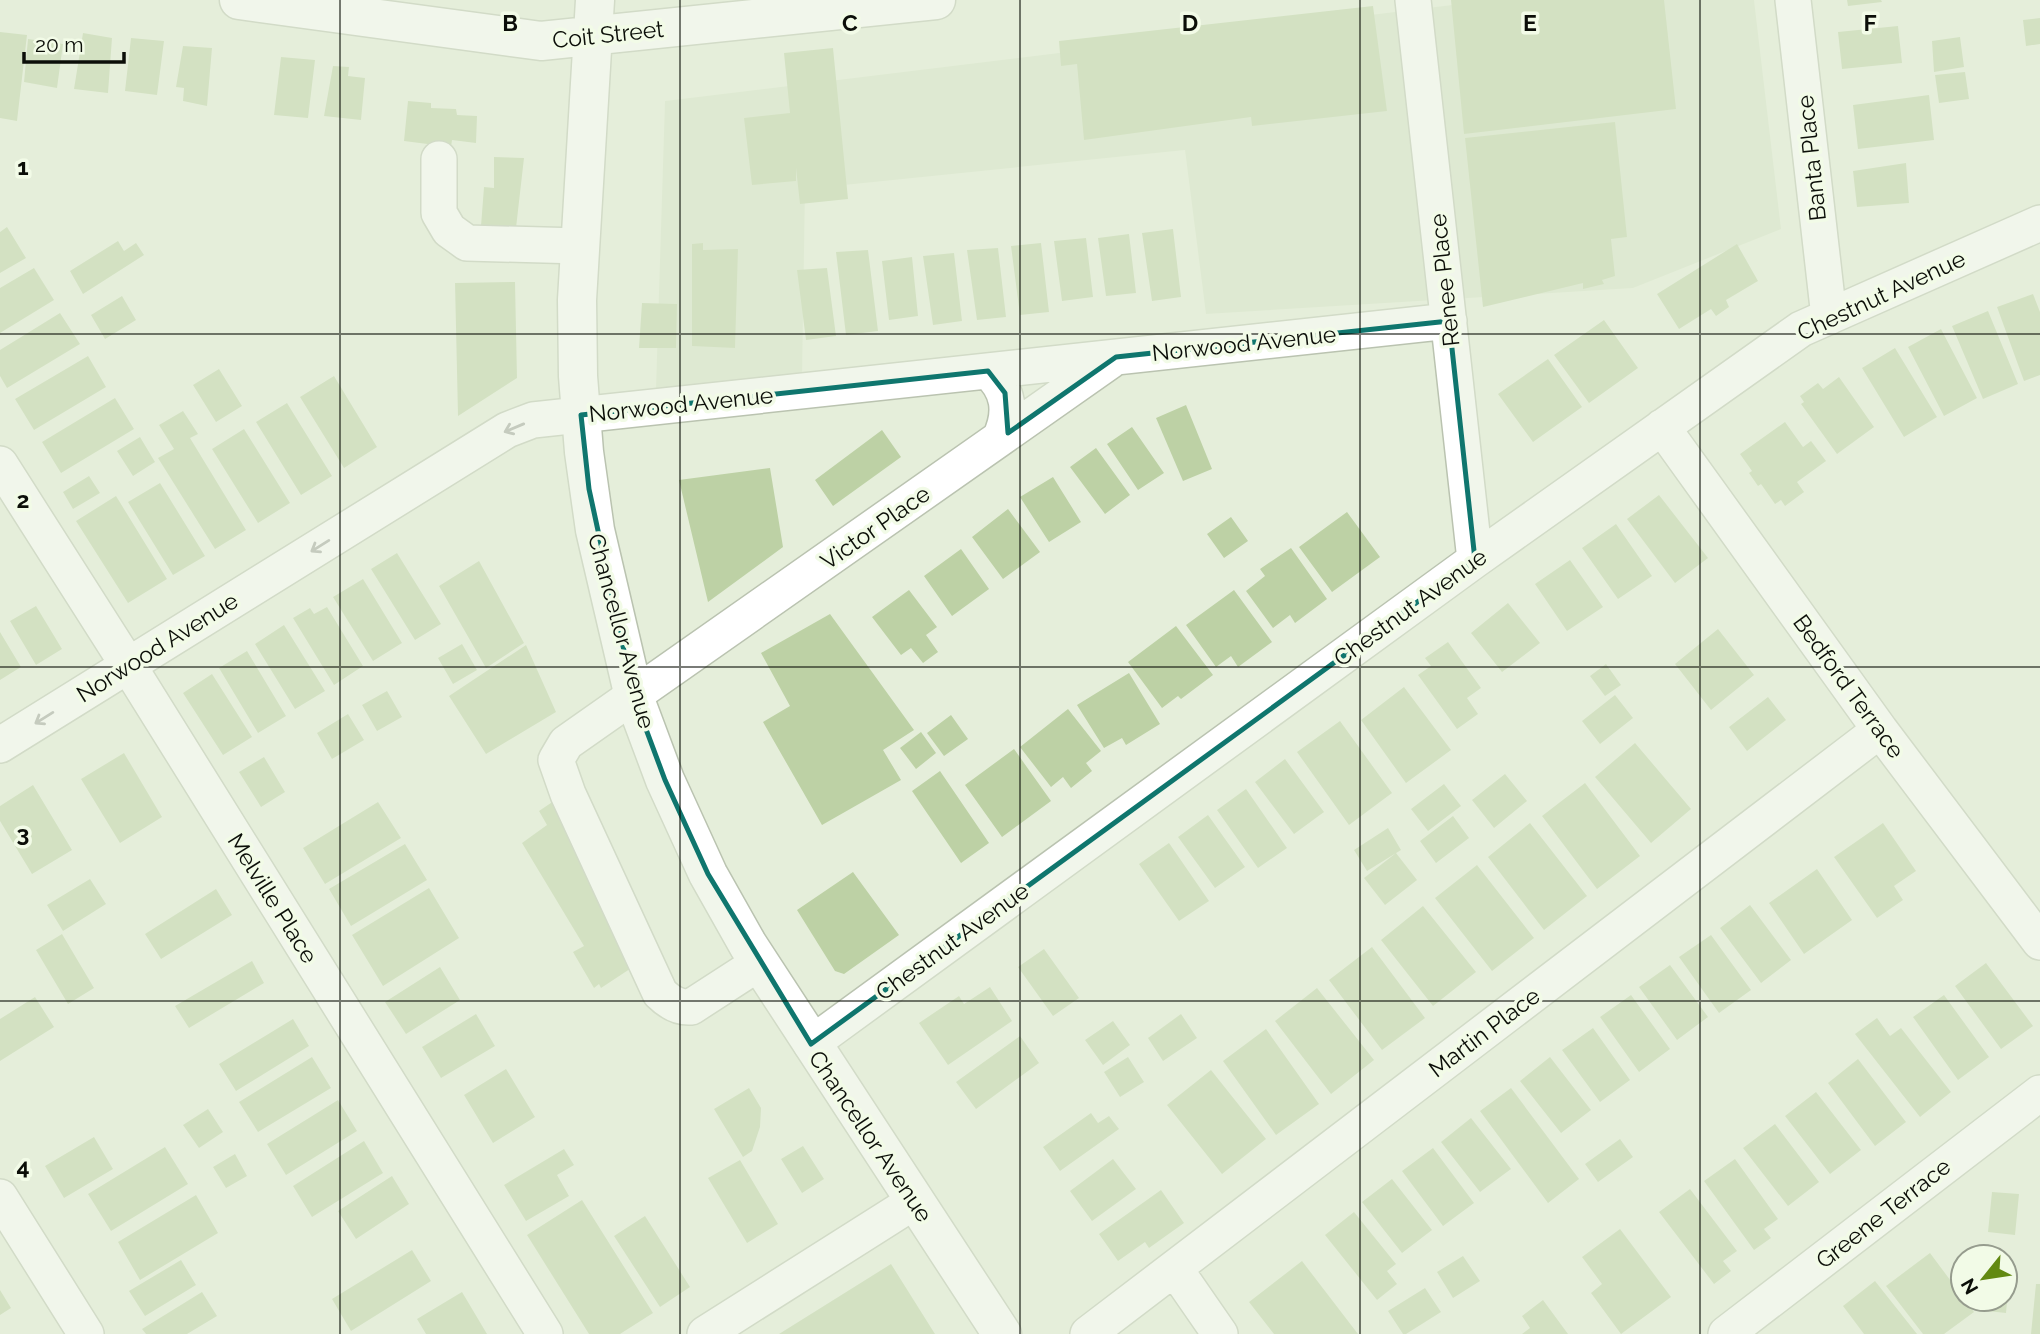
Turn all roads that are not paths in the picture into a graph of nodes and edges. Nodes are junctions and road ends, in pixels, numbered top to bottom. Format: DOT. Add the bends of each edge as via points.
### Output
graph roads {
  1 [pos="239,0"];
  2 [pos="936,0"];
  3 [pos="1413,0"];
  4 [pos="1793,0"];
  5 [pos="430,13"];
  6 [pos="594,18"];
  7 [pos="439,159"];
  8 [pos="2040,223"];
  9 [pos="580,246"];
  10 [pos="1829,317"];
  11 [pos="1449,321"];
  12 [pos="1116,357"];
  13 [pos="988,371"];
  14 [pos="581,415"];
  15 [pos="1662,427"];
  16 [pos="1000,439"];
  17 [pos="0,464"];
  18 [pos="1475,560"];
  19 [pos="128,665"];
  20 [pos="634,697"];
  21 [pos="1880,730"];
  22 [pos="0,744"];
  23 [pos="2040,942"];
  24 [pos="759,963"];
  25 [pos="811,1044"];
  26 [pos="2040,1093"];
  27 [pos="0,1197"];
  28 [pos="915,1201"];
  29 [pos="1175,1269"];
  30 [pos="86,1334"];
  31 [pos="545,1334"];
  32 [pos="705,1334"];
  33 [pos="1002,1334"];
  34 [pos="1088,1334"];
  35 [pos="1220,1334"];
  36 [pos="1726,1334"];
  1 -- 5 [label="main road, Coit Street"];
  2 -- 6 [label="main road, Coit Street"];
  3 -- 11 [label="street, Renee Place"];
  4 -- 10 [label="street, Banta Place"];
  5 -- 6 [label="main road, Coit Street" via="541,41"];
  6 -- 9 [label="main road, Chancellor Avenue"];
  7 -- 9 [label="street" via="439,213 449,230 467,243"];
  8 -- 10 [label="street, Chestnut Avenue"];
  9 -- 14 [label="main road, Chancellor Avenue"];
  10 -- 15 [label="street, Chestnut Avenue" via="1801,329"];
  11 -- 12 [label="street, Norwood Avenue"];
  11 -- 18 [label="street, Renee Place"];
  12 -- 13 [label="street, Norwood Avenue"];
  12 -- 16 [label="street, Victor Place"];
  13 -- 14 [label="street, Norwood Avenue"];
  13 -- 16 [label="street" via="999,381 1008,404"];
  14 -- 19 [label="street, Norwood Avenue, one-way" via="533,420 507,430"];
  14 -- 20 [label="main road, Chancellor Avenue" via="595,530"];
  15 -- 18 [label="street, Chestnut Avenue"];
  15 -- 21 [label="street, Bedford Terrace"];
  16 -- 20 [label="street, Victor Place"];
  17 -- 19 [label="street, Melville Place"];
  18 -- 25 [label="street, Chestnut Avenue"];
  19 -- 22 [label="street, Norwood Avenue, one-way"];
  19 -- 31 [label="street, Melville Place"];
  20 -- 24 [label="main road, Chancellor Avenue" via="708,874"];
  20 -- 24 [label="street, Victor Place" via="566,743 556,760 660,993 681,1008 691,1007"];
  21 -- 23 [label="street, Bedford Terrace"];
  21 -- 29 [label="street, Martin Place"];
  24 -- 25 [label="main road, Chancellor Avenue"];
  25 -- 28 [label="main road, Chancellor Avenue"];
  26 -- 36 [label="street, Greene Terrace"];
  27 -- 30 [label="street"];
  28 -- 32 [label="street"];
  28 -- 33 [label="main road, Chancellor Avenue"];
  29 -- 34 [label="street, Martin Place"];
  29 -- 35 [label="street"];
}
